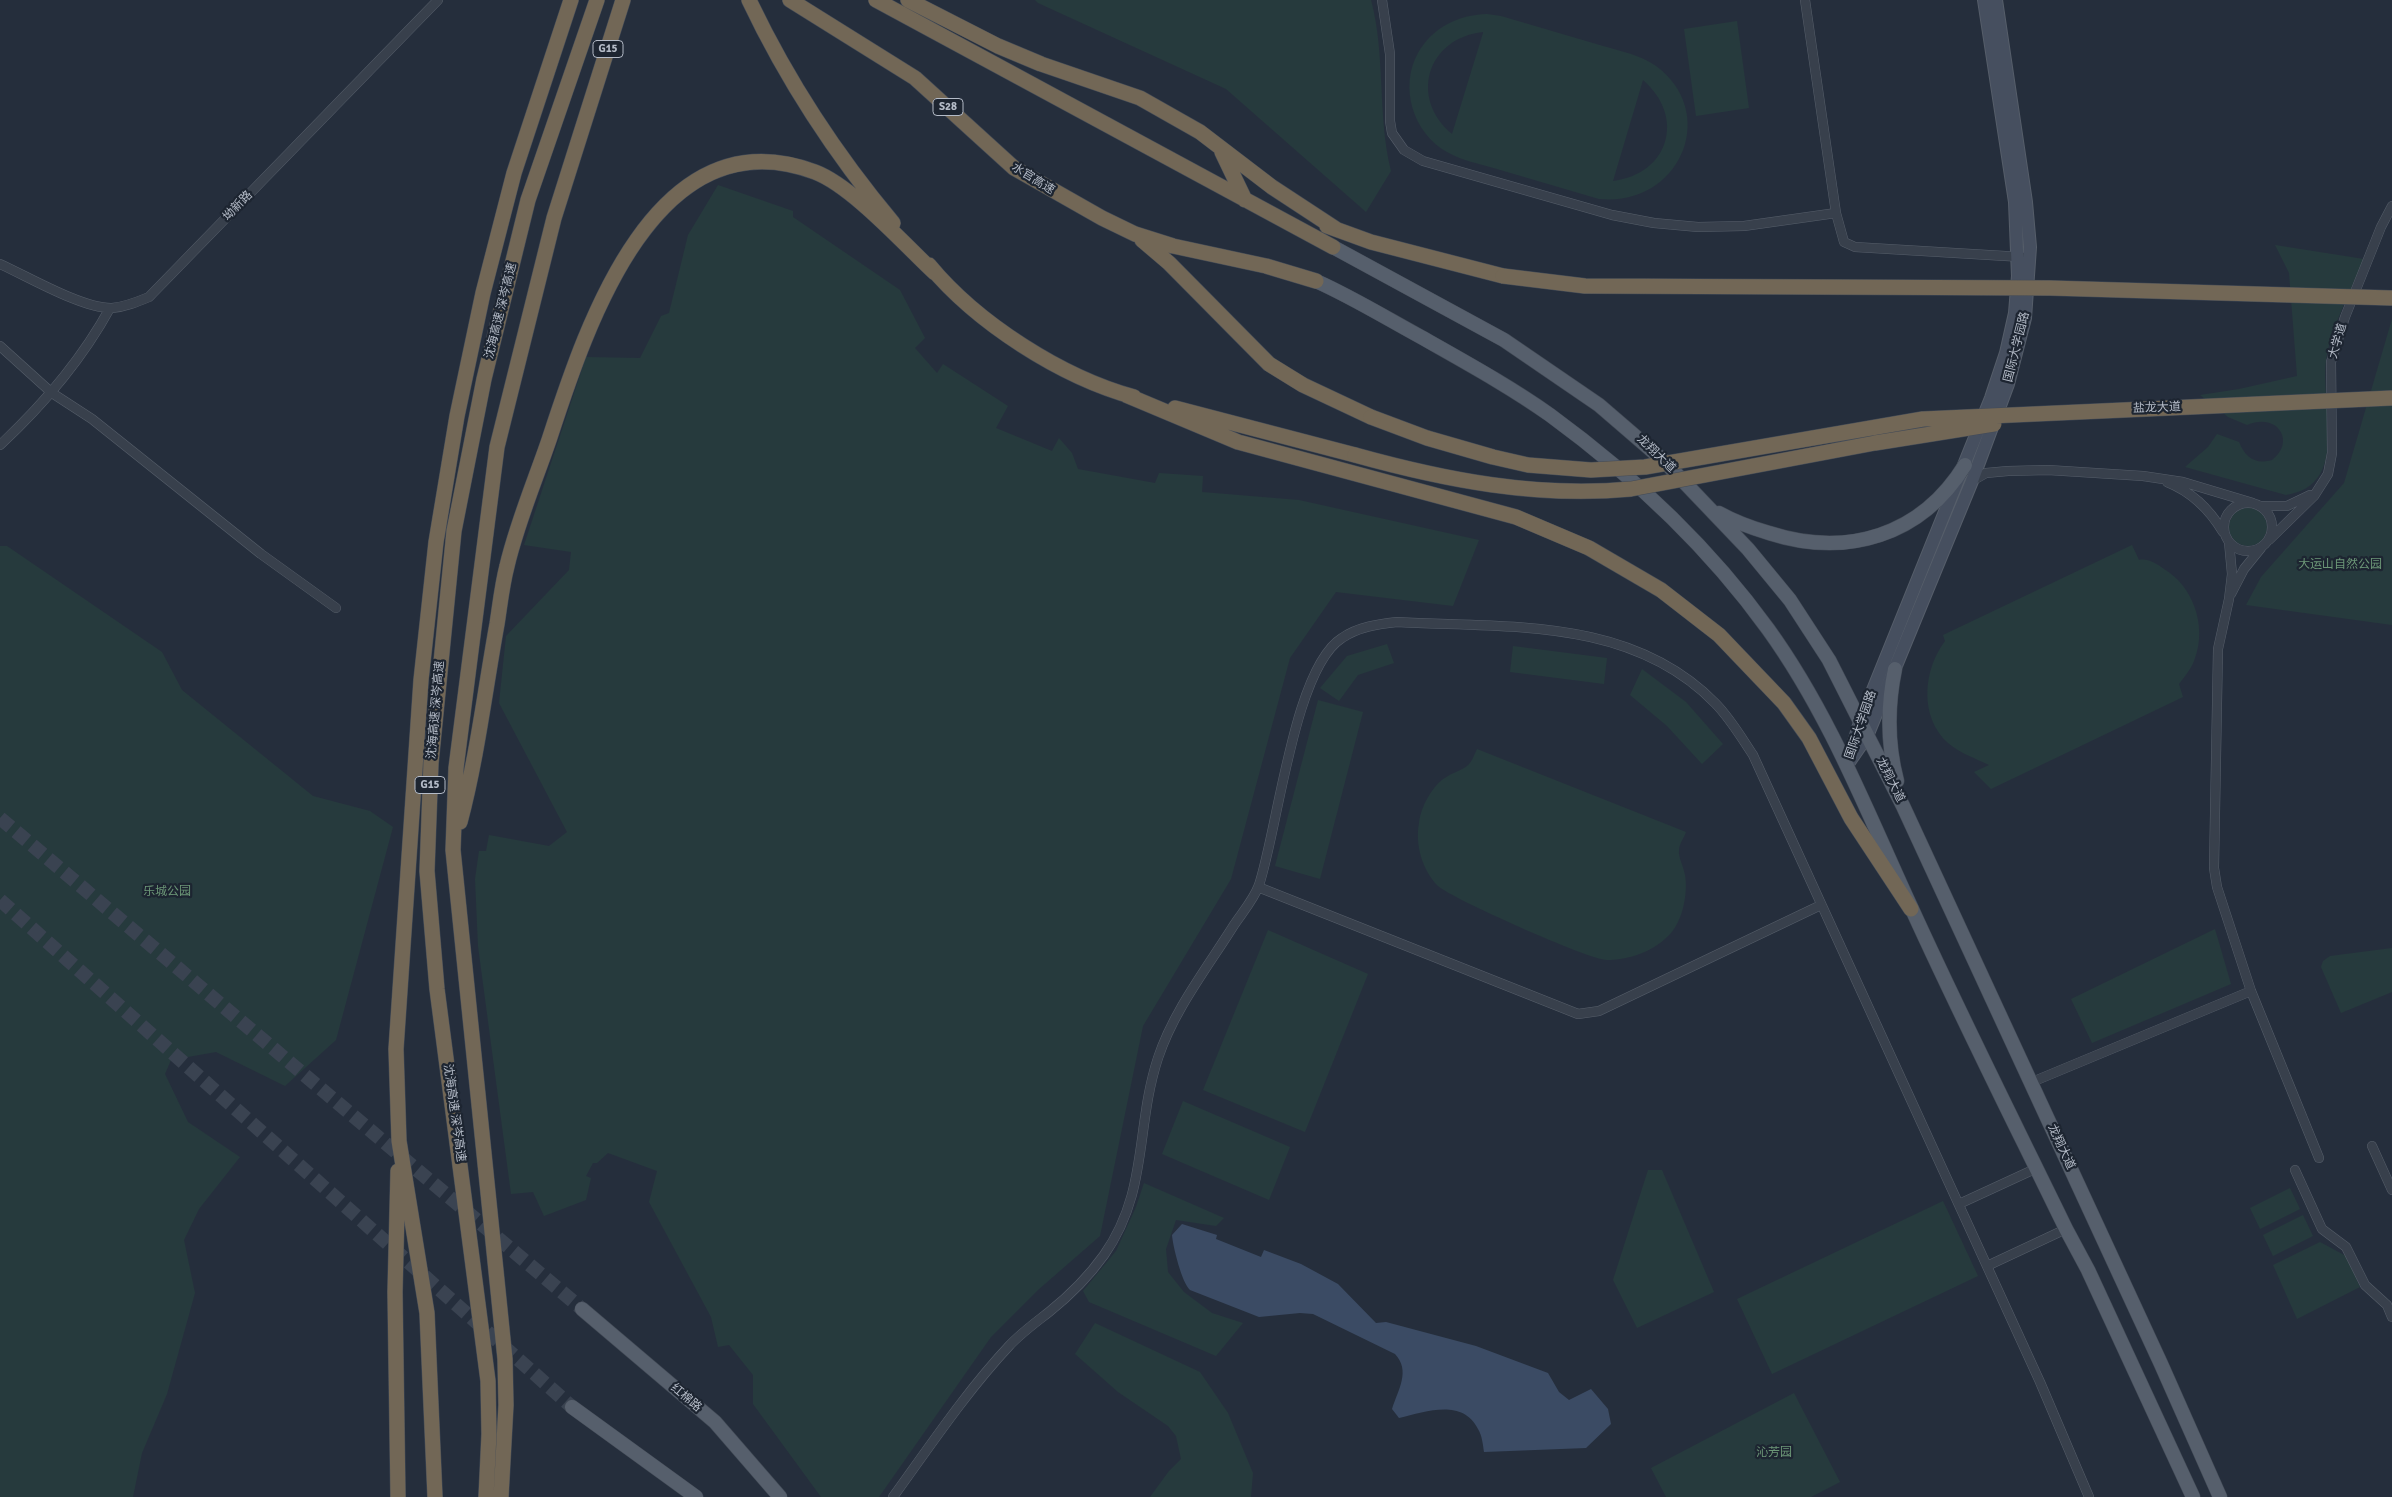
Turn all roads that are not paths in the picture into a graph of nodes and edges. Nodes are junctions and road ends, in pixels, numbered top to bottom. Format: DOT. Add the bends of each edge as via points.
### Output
graph roads {
  1 [pos="438,0"];
  2 [pos="571,0"];
  3 [pos="597,0"];
  4 [pos="623,0"];
  5 [pos="749,0"];
  6 [pos="790,0"];
  7 [pos="876,0"];
  8 [pos="908,0"];
  9 [pos="923,0"];
  10 [pos="1382,0"];
  11 [pos="1805,0"];
  12 [pos="1984,0"];
  13 [pos="1996,0"];
  14 [pos="959,27"];
  15 [pos="1219,147"];
  16 [pos="1248,202"];
  17 [pos="2392,206"];
  18 [pos="1836,213"];
  19 [pos="1336,229"];
  20 [pos="1135,234"];
  21 [pos="1333,247"];
  22 [pos="2024,257"];
  23 [pos="0,264"];
  24 [pos="935,273"];
  25 [pos="1316,281"];
  26 [pos="2392,298"];
  27 [pos="110,308"];
  28 [pos="0,346"];
  29 [pos="52,393"];
  30 [pos="1126,394"];
  31 [pos="2392,398"];
  32 [pos="2078,412"];
  33 [pos="0,445"];
  34 [pos="1965,465"];
  35 [pos="2155,477"];
  36 [pos="1972,482"];
  37 [pos="2324,484"];
  38 [pos="1702,502"];
  39 [pos="2256,504"];
  40 [pos="2227,539"];
  41 [pos="2266,543"];
  42 [pos="2229,599"];
  43 [pos="336,608"];
  44 [pos="1894,669"];
  45 [pos="1860,722"];
  46 [pos="1867,736"];
  47 [pos="1847,765"];
  48 [pos="1903,806"];
  49 [pos="453,850"];
  50 [pos="1258,887"];
  51 [pos="1821,905"];
  52 [pos="1911,909"];
  53 [pos="2251,992"];
  54 [pos="2032,1082"];
  55 [pos="399,1141"];
  56 [pos="2372,1146"];
  57 [pos="2319,1158"];
  58 [pos="2037,1168"];
  59 [pos="2295,1170"];
  60 [pos="2392,1190"];
  61 [pos="1959,1204"];
  62 [pos="2066,1229"];
  63 [pos="1987,1266"];
  64 [pos="582,1309"];
  65 [pos="2392,1317"];
  66 [pos="572,1406"];
  67 [pos="502,1494"];
  68 [pos="398,1497"];
  69 [pos="435,1497"];
  70 [pos="486,1497"];
  71 [pos="696,1497"];
  72 [pos="780,1497"];
  73 [pos="893,1497"];
  74 [pos="2089,1497"];
  75 [pos="2193,1497"];
  76 [pos="2220,1497"];
  1 -- 27 [label="street, 坳新路" via="149,297"];
  2 -- 55 [label="highway" via="514,172 494,249 457,416 436,542 421,680 396,1049"];
  3 -- 70 [label="highway, 沈海高速 深岑高速 / G15" via="528,200 479,407 454,531 431,763 427,871 438,999 488,1381"];
  4 -- 49 [label="highway, 沈海高速 深岑高速 / G15" via="554,218 497,447 456,768"];
  5 -- 24 [label="highway" via="830,140 867,191"];
  6 -- 20 [label="highway, 水官高速 / S28" via="915,78 1014,168"];
  7 -- 16 [label="highway"];
  8 -- 14 [label="highway"];
  9 -- 14 [label="highway"];
  10 -- 18 [label="street" via="1390,54 1392,133 1404,150 1423,161 1612,215 1661,224 1744,226"];
  11 -- 18 [label="street"];
  12 -- 22 [label="street, 国际大学园路"];
  13 -- 22 [label="street, 国际大学园路" via="2026,202"];
  14 -- 15 [label="highway" via="1040,64 1140,98 1181,120"];
  15 -- 16 [label="highway"];
  15 -- 19 [label="highway"];
  16 -- 19 [label="highway"];
  16 -- 21 [label="highway"];
  17 -- 37 [label="street, 大学道" via="2380,227 2331,362 2332,453"];
  18 -- 22 [label="street" via="1841,236 1849,246"];
  19 -- 26 [label="highway, bridge" via="1404,251 1503,276 1585,286 2050,288"];
  20 -- 25 [label="highway, 水官高速 / S28"];
  20 -- 32 [label="highway, 盐龙大道, bridge" via="1269,364 1303,384 1371,417 1428,438 1528,465 1591,470 1645,467 1923,419"];
  21 -- 38 [label="main road, 龙翔大道" via="1504,340 1568,382 1635,434"];
  22 -- 34 [label="street, 国际大学园路" via="2012,330 1999,376"];
  22 -- 36 [label="street, 国际大学园路" via="2028,298 2021,339"];
  23 -- 27 [label="street, 坳新路" via="88,304"];
  24 -- 30 [label="highway" via="965,304 998,330 1058,365"];
  24 -- 49 [label="highway" via="834,183 818,173 783,163 750,161 718,169 687,185 655,216 612,280 586,334 507,566 466,801"];
  25 -- 47 [label="main road" via="1509,388 1585,442 1657,503 1720,569 1767,628 1820,710"];
  27 -- 29 [label="street" via="78,362"];
  28 -- 29 [label="street"];
  29 -- 33 [label="street"];
  29 -- 43 [label="street" via="92,419 261,554"];
  30 -- 32 [label="highway, bridge" via="1472,483 1602,492 1885,441"];
  30 -- 52 [label="highway" via="1238,442 1524,520 1589,548 1661,590 1719,635 1784,703 1809,738 1851,818"];
  31 -- 32 [label="highway, 盐龙大道, bridge"];
  34 -- 38 [label="main road" via="1946,492 1922,513 1891,531 1860,542 1824,544 1780,537 1741,524"];
  34 -- 45 [label="street, 国际大学园路"];
  35 -- 36 [label="street" via="2048,470 2008,471 1986,473"];
  35 -- 39 [label="street"];
  35 -- 40 [label="street" via="2173,484 2197,500 2209,511"];
  36 -- 44 [label="street, 国际大学园路"];
  37 -- 39 [label="street" via="2296,503 2276,507"];
  37 -- 41 [label="street"];
  38 -- 45 [label="main road, 龙翔大道" via="1754,556 1790,600 1829,660"];
  39 -- 40 [label="street" via="2245,502 2231,509 2224,522"];
  39 -- 41 [label="street" via="2270,517 2272,524"];
  40 -- 41 [label="street" via="2241,550 2249,551"];
  40 -- 42 [label="street" via="2232,574"];
  41 -- 42 [label="street" via="2244,569"];
  42 -- 53 [label="street" via="2218,649 2214,868 2217,888"];
  44 -- 46 [label="street, 国际大学园路"];
  44 -- 48 [label="main road" via="1888,729 1891,760"];
  45 -- 46 [label="main road, 龙翔大道"];
  45 -- 47 [label="street, 国际大学园路"];
  46 -- 47 [label="street, 国际大学园路"];
  46 -- 48 [label="main road, 龙翔大道"];
  47 -- 52 [label="main road"];
  48 -- 54 [label="main road, 龙翔大道"];
  49 -- 67 [label="highway, 沈海高速 深岑高速 / G15" via="505,1359"];
  50 -- 51 [label="street" via="1578,1014 1599,1011"];
  50 -- 51 [label="street" via="1298,720 1315,670 1340,638 1376,624 1397,622 1572,633 1629,646 1677,671 1716,704 1753,754"];
  50 -- 73 [label="street" via="1166,1037 1152,1079 1136,1187 1115,1239 1076,1287 998,1357"];
  51 -- 61 [label="street"];
  52 -- 58 [label="main road"];
  53 -- 54 [label="street"];
  53 -- 57 [label="street"];
  54 -- 76 [label="main road, 龙翔大道"];
  55 -- 68 [label="highway" via="395,1292"];
  55 -- 69 [label="highway" via="427,1313"];
  56 -- 60 [label="street"];
  58 -- 61 [label="street"];
  58 -- 62 [label="main road"];
  59 -- 65 [label="street" via="2322,1229 2346,1247 2365,1285 2386,1305"];
  61 -- 63 [label="street"];
  62 -- 63 [label="street"];
  62 -- 75 [label="main road"];
  63 -- 74 [label="street"];
  64 -- 72 [label="main road, 红棉路" via="715,1422"];
  66 -- 71 [label="main road"];
}
